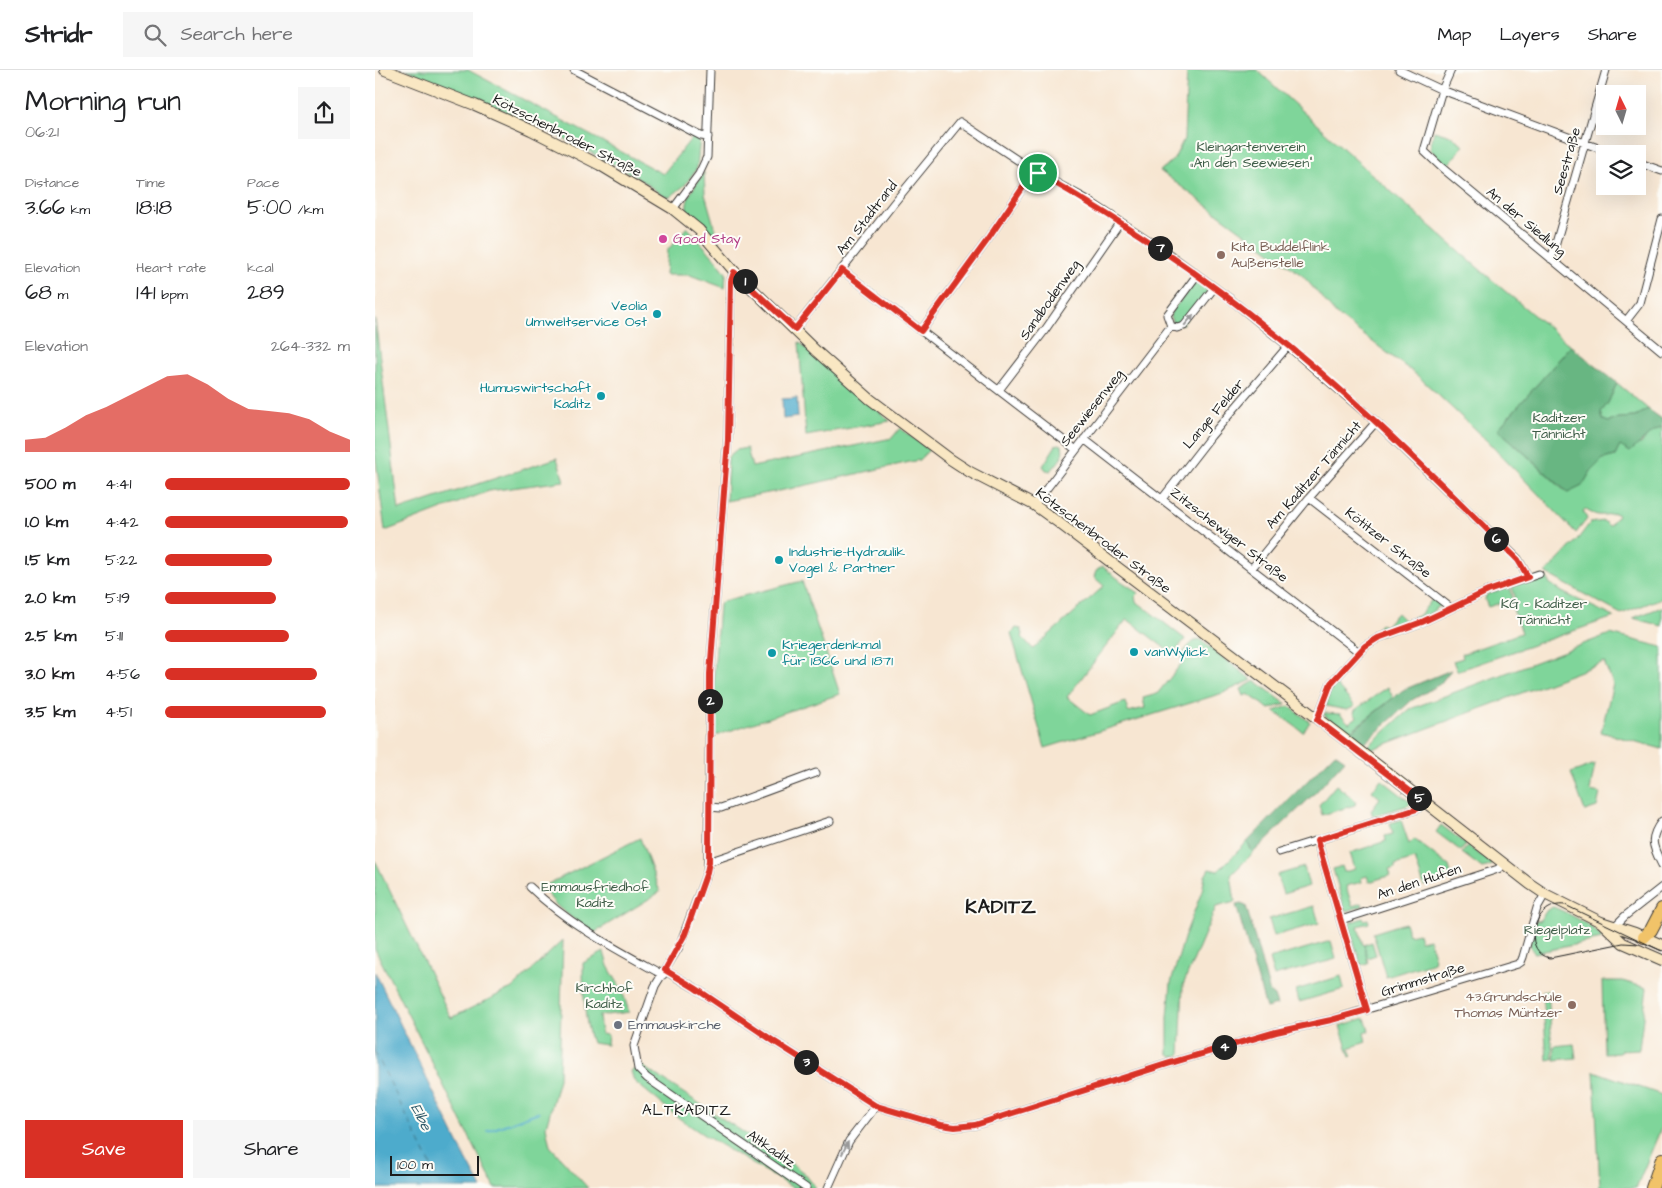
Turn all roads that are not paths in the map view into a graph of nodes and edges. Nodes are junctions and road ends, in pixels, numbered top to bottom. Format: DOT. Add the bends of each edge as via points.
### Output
graph roads {
  1 [pos="385,70"];
  2 [pos="574,70"];
  3 [pos="710,70"];
  4 [pos="1399,70"];
  5 [pos="1451,70"];
  6 [pos="1606,70"];
  7 [pos="1442,90"];
  8 [pos="708,137"];
  9 [pos="1585,143"];
  10 [pos="1596,147"];
  11 [pos="1646,165"];
  12 [pos="1034,171"];
  13 [pos="1662,171"];
  14 [pos="673,209"];
  15 [pos="1662,218"];
  16 [pos="1120,222"];
  17 [pos="1551,259"];
  18 [pos="842,270"];
  19 [pos="734,272"];
  20 [pos="1197,275"];
  21 [pos="1214,288"];
  22 [pos="1626,322"];
  23 [pos="1171,326"];
  24 [pos="795,329"];
  25 [pos="921,331"];
  26 [pos="1288,346"];
  27 [pos="1662,351"];
  28 [pos="999,390"];
  29 [pos="1376,422"];
  30 [pos="1084,439"];
  31 [pos="1075,449"];
  32 [pos="1309,498"];
  33 [pos="1162,499"];
  34 [pos="1033,505"];
  35 [pos="1252,568"];
  36 [pos="1539,574"];
  37 [pos="1528,577"];
  38 [pos="1451,608"];
  39 [pos="1359,652"];
  40 [pos="1317,720"];
  41 [pos="816,773"];
  42 [pos="1424,802"];
  43 [pos="709,807"];
  44 [pos="830,821"];
  45 [pos="1662,821"];
  46 [pos="1317,840"];
  47 [pos="1279,852"];
  48 [pos="709,862"];
  49 [pos="1504,864"];
  50 [pos="1662,865"];
  51 [pos="530,887"];
  52 [pos="1662,887"];
  53 [pos="1545,894"];
  54 [pos="1662,909"];
  55 [pos="1341,920"];
  56 [pos="1601,922"];
  57 [pos="1615,926"];
  58 [pos="1644,937"];
  59 [pos="1662,945"];
  60 [pos="1662,960"];
  61 [pos="664,972"];
  62 [pos="1367,1010"];
  63 [pos="876,1106"];
  64 [pos="1662,1159"];
  65 [pos="806,1188"];
  66 [pos="828,1188"];
  67 [pos="1652,1188"];
  1 -- 14 [label="street, Kötzschenbroder Straße" via="531,130 600,165"];
  2 -- 8 [label="street"];
  3 -- 8 [label="street"];
  4 -- 7 [label="street"];
  5 -- 7 [label="street"];
  6 -- 9 [label="street, Seestraße"];
  7 -- 9 [label="street"];
  7 -- 17 [label="street, An der Siedlung" via="1425,151"];
  8 -- 14 [label="street" via="705,164"];
  9 -- 10 [label="street"];
  9 -- 17 [label="street, Seestraße"];
  11 -- 13 [label="street"];
  12 -- 16 [label="street"];
  12 -- 18 [label="street, Am Stadtrand" via="960,122"];
  12 -- 25 [label="street"];
  14 -- 19 [label="street, Kötzschenbroder Straße" via="699,230"];
  15 -- 22 [label="street" via="1640,303"];
  16 -- 20 [label="street"];
  16 -- 28 [label="street, Sandbodenweg"];
  17 -- 22 [label="street, An der Siedlung"];
  18 -- 24 [label="street, Am Stadtrand"];
  18 -- 25 [label="street"];
  19 -- 24 [label="street, Kötzschenbroder Straße"];
  19 -- 43 [label="street, Altkaditz" via="731,281 728,440 710,674"];
  20 -- 21 [label="street"];
  20 -- 23 [label="street, Seewiesenweg" via="1167,315"];
  23 -- 21 [label="street, Seewiesenweg, one-way" via="1184,326"];
  21 -- 26 [label="street"];
  22 -- 27 [label="street, An der Siedlung"];
  23 -- 30 [label="street, Seewiesenweg"];
  24 -- 34 [label="street, Kötzschenbroder Straße" via="870,399 950,459"];
  25 -- 28 [label="street"];
  26 -- 29 [label="street"];
  26 -- 33 [label="street, Lange Felder"];
  28 -- 31 [label="street"];
  29 -- 32 [label="street, Am Kaditzer Tännicht"];
  29 -- 37 [label="street" via="1518,560"];
  30 -- 31 [label="street, Seewiesenweg"];
  30 -- 33 [label="street, Zitzschewiger Straße"];
  31 -- 34 [label="street, Seewiesenweg"];
  32 -- 35 [label="street, Am Kaditzer Tännicht"];
  32 -- 38 [label="street, Kötitzer Straße"];
  33 -- 35 [label="street, Zitzschewiger Straße"];
  34 -- 40 [label="street, Kötzschenbroder Straße"];
  35 -- 39 [label="street, Zitzschewiger Straße"];
  36 -- 37 [label="street"];
  37 -- 38 [label="street"];
  38 -- 39 [label="street" via="1378,638"];
  39 -- 40 [label="street" via="1331,683"];
  40 -- 42 [label="street, Kötzschenbroder Straße"];
  41 -- 43 [label="street" via="721,808"];
  42 -- 46 [label="street" via="1417,809"];
  42 -- 49 [label="street, Kötzschenbroder Straße"];
  43 -- 48 [label="street, Altkaditz"];
  44 -- 48 [label="street"];
  45 -- 50 [label="street" via="1652,839"];
  46 -- 47 [label="street"];
  46 -- 55 [label="street"];
  48 -- 61 [label="street, Altkaditz" via="685,934"];
  49 -- 53 [label="street, Kötzschenbroder Straße"];
  49 -- 55 [label="street, An den Hufen" via="1498,869"];
  51 -- 61 [label="street, Grimmstraße" via="579,927"];
  52 -- 57 [label="street"];
  53 -- 56 [label="street, Kötzschenbroder Straße"];
  53 -- 62 [label="street, Grimmstraße" via="1537,908 1521,962"];
  54 -- 58 [label="highway"];
  55 -- 62 [label="street"];
  56 -- 57 [label="street, Kötzschenbroder Straße"];
  56 -- 60 [label="street, Kötzschenbroder Straße" via="1618,939"];
  57 -- 58 [label="street, Kötzschenbroder Straße"];
  58 -- 59 [label="street, Kötzschenbroder Straße"];
  61 -- 63 [label="street, Grimmstraße" via="695,988"];
  61 -- 65 [label="street, Altkaditz" via="655,986 634,1046 638,1068 673,1097"];
  62 -- 63 [label="street, Grimmstraße" via="1276,1032 975,1125 941,1125"];
  66 -- 63 [label="street, one-way" via="849,1141"];
  64 -- 67 [label="highway"];
}
